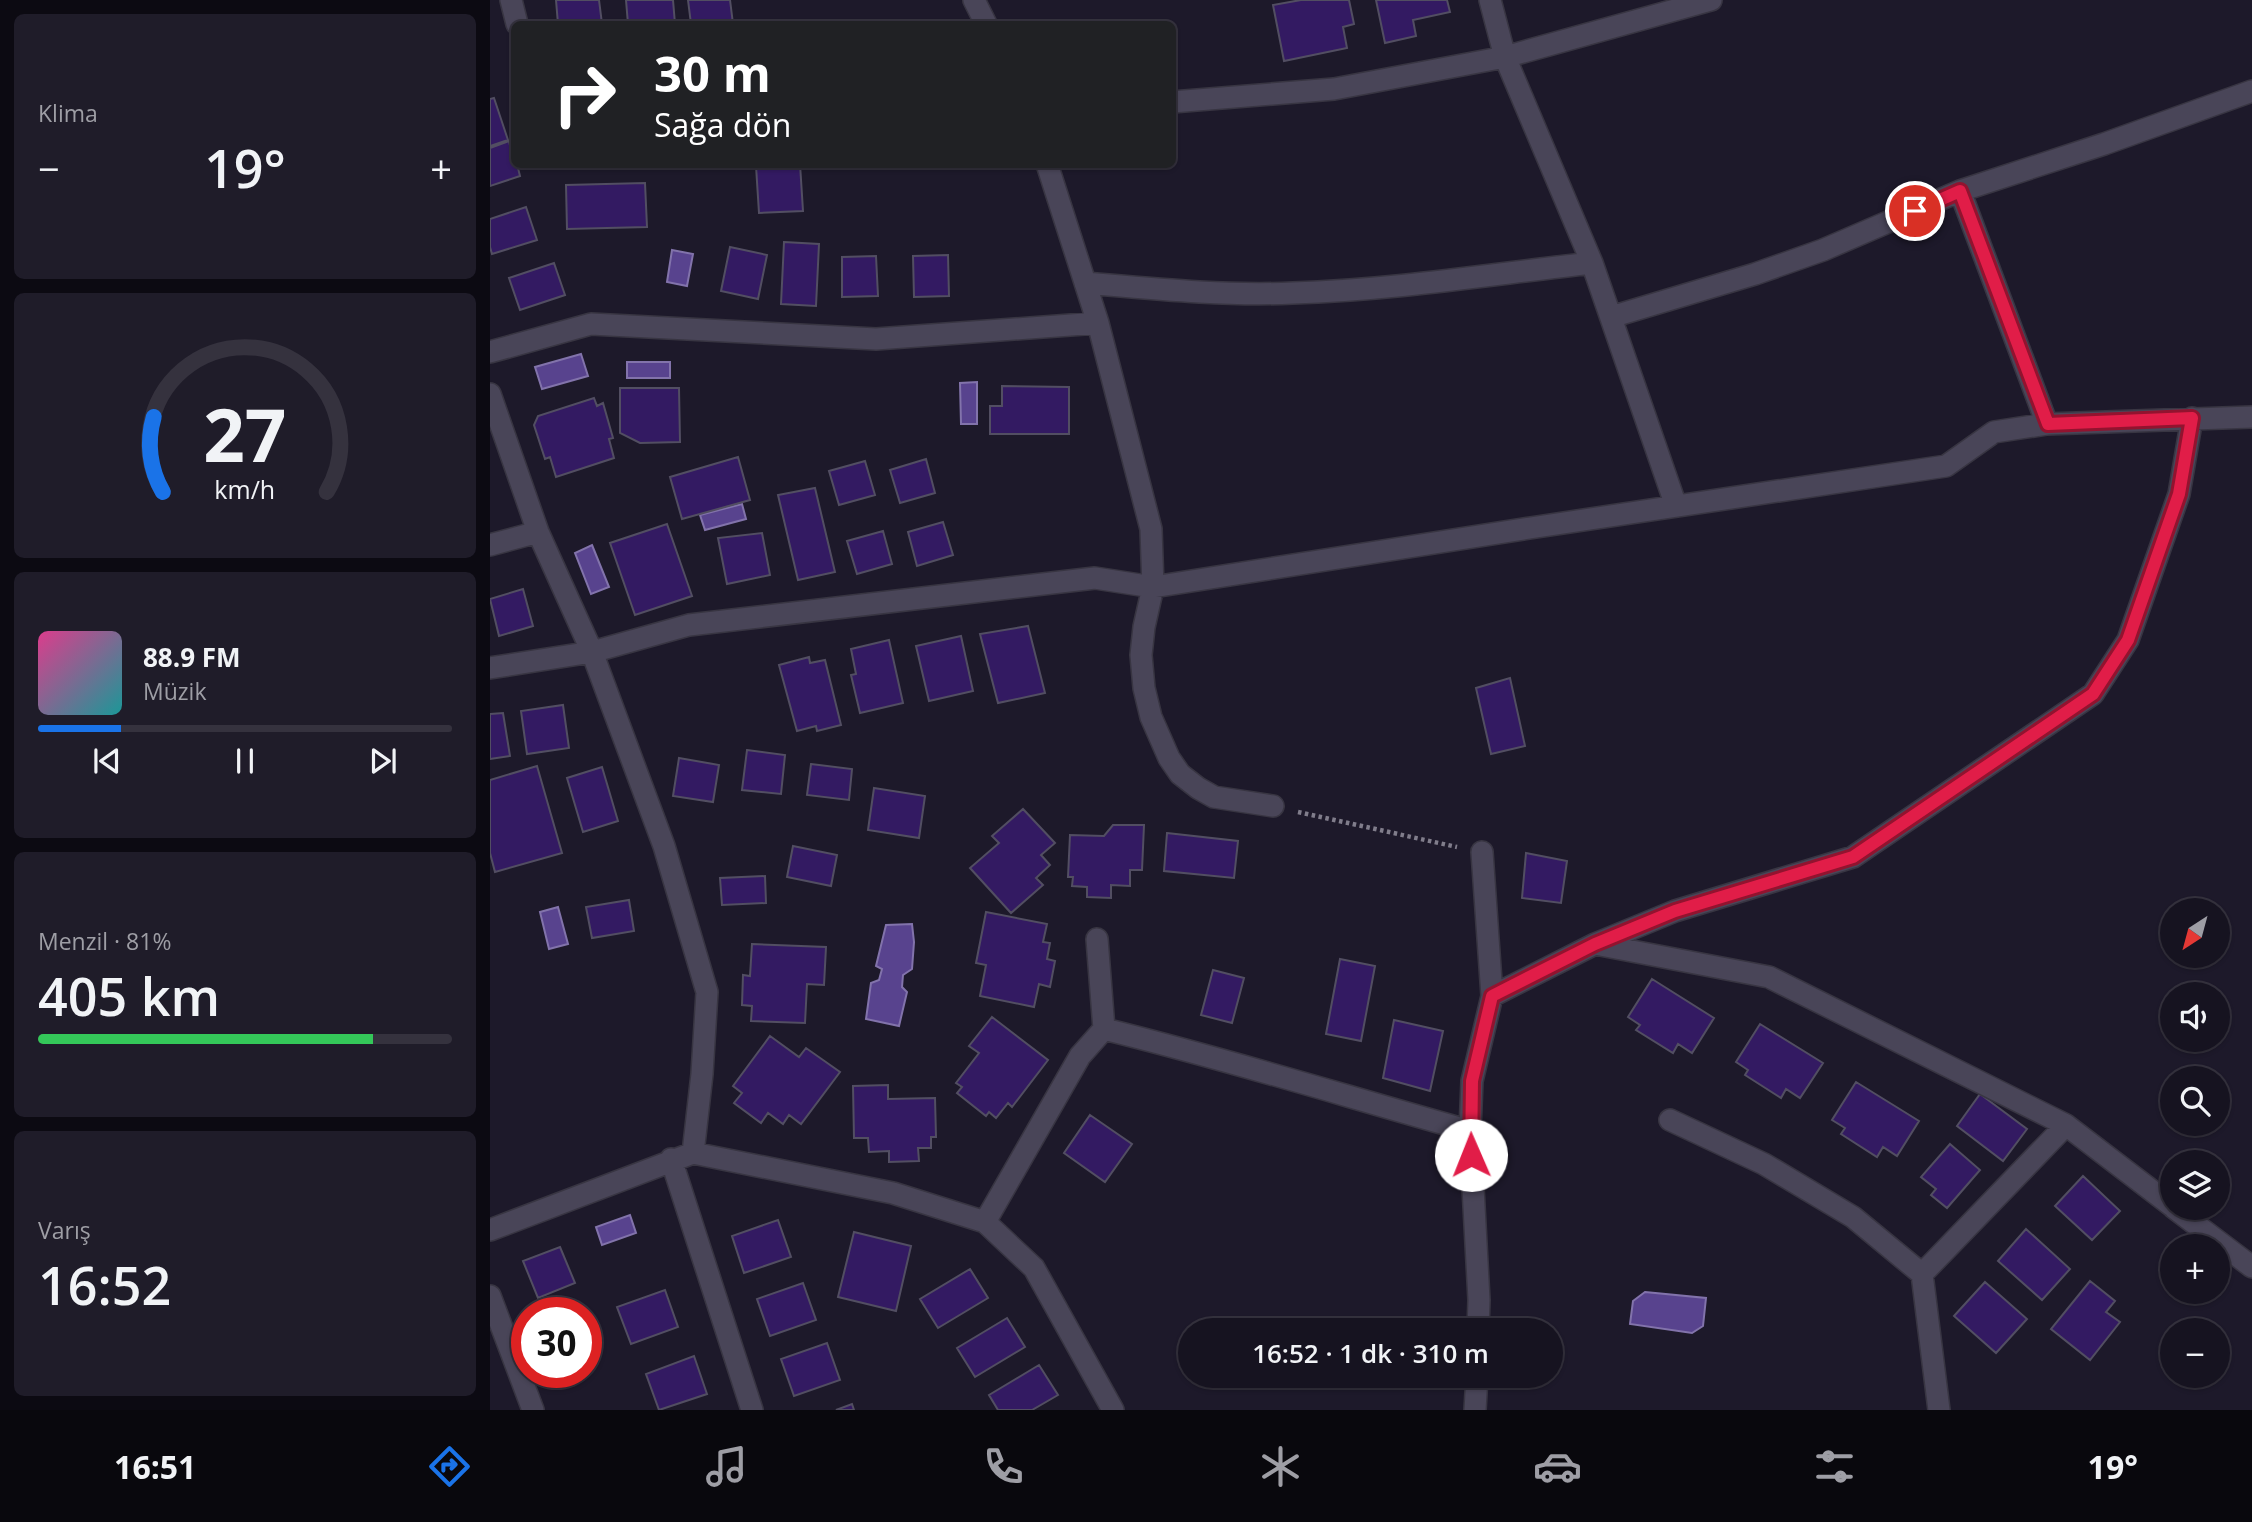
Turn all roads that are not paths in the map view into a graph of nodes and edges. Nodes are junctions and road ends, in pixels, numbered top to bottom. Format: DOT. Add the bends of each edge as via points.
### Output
graph roads {
  1 [pos="511,0"];
  2 [pos="974,0"];
  3 [pos="1490,0"];
  4 [pos="1711,0"];
  5 [pos="516,21"];
  6 [pos="984,21"];
  7 [pos="1505,57"];
  8 [pos="2252,90"];
  9 [pos="1176,102"];
  10 [pos="1048,168"];
  11 [pos="1960,191"];
  12 [pos="1592,263"];
  13 [pos="1085,283"];
  14 [pos="1611,317"];
  15 [pos="1098,323"];
  16 [pos="490,352"];
  17 [pos="490,394"];
  18 [pos="2252,417"];
  19 [pos="2192,418"];
  20 [pos="2048,424"];
  21 [pos="1676,506"];
  22 [pos="538,531"];
  23 [pos="490,545"];
  24 [pos="1153,587"];
  25 [pos="592,652"];
  26 [pos="490,668"];
  27 [pos="1273,806"];
  28 [pos="1482,852"];
  29 [pos="1097,939"];
  30 [pos="1595,944"];
  31 [pos="1492,996"];
  32 [pos="1104,1029"];
  33 [pos="1670,1120"];
  34 [pos="2066,1125"];
  35 [pos="1470,1131"];
  36 [pos="692,1153"];
  37 [pos="671,1159"];
  38 [pos="2160,1197"];
  39 [pos="2190,1220"];
  40 [pos="985,1222"];
  41 [pos="490,1230"];
  42 [pos="2252,1267"];
  43 [pos="1922,1274"];
  44 [pos="490,1296"];
  45 [pos="1478,1318"];
  46 [pos="1476,1388"];
  47 [pos="533,1410"];
  48 [pos="752,1410"];
  49 [pos="1113,1410"];
  50 [pos="1475,1410"];
  51 [pos="1940,1410"];
  1 -- 5 [label="street"];
  2 -- 6 [label="street"];
  3 -- 7 [label="street"];
  4 -- 7 [label="street"];
  7 -- 9 [label="street" via="1334,89"];
  7 -- 12 [label="street"];
  8 -- 11 [label="street"];
  10 -- 13 [label="street"];
  11 -- 14 [label="street" via="1823,250"];
  11 -- 20 [label="street"];
  12 -- 13 [label="street" via="1295,293 1196,293"];
  12 -- 14 [label="street"];
  13 -- 15 [label="street"];
  14 -- 21 [label="street"];
  15 -- 16 [label="street" via="876,339 591,324"];
  15 -- 24 [label="street" via="1151,529"];
  17 -- 22 [label="street"];
  18 -- 19 [label="street"];
  19 -- 20 [label="street"];
  19 -- 30 [label="street" via="2179,494 2128,640 2093,694 1853,857 1675,911"];
  20 -- 21 [label="street" via="1994,432 1946,466"];
  21 -- 24 [label="street"];
  22 -- 23 [label="street"];
  22 -- 25 [label="street"];
  24 -- 25 [label="street" via="1096,578 763,615 689,625"];
  24 -- 27 [label="street" via="1143,627 1144,688 1169,758 1180,774 1214,797"];
  25 -- 26 [label="street"];
  25 -- 36 [label="street" via="664,846 707,992"];
  28 -- 31 [label="street"];
  29 -- 32 [label="street"];
  30 -- 31 [label="street"];
  30 -- 34 [label="street" via="1769,977"];
  31 -- 35 [label="street" via="1472,1081"];
  32 -- 35 [label="street"];
  32 -- 40 [label="street" via="1080,1056"];
  33 -- 43 [label="street" via="1764,1164 1853,1217"];
  34 -- 38 [label="street"];
  34 -- 43 [label="street"];
  35 -- 45 [label="street"];
  36 -- 37 [label="street"];
  36 -- 40 [label="street" via="893,1193"];
  37 -- 41 [label="street"];
  37 -- 48 [label="street"];
  39 -- 42 [label="street"];
  40 -- 49 [label="street" via="1034,1268"];
  43 -- 51 [label="street"];
  44 -- 47 [label="street"];
  46 -- 50 [label="street"];
}
